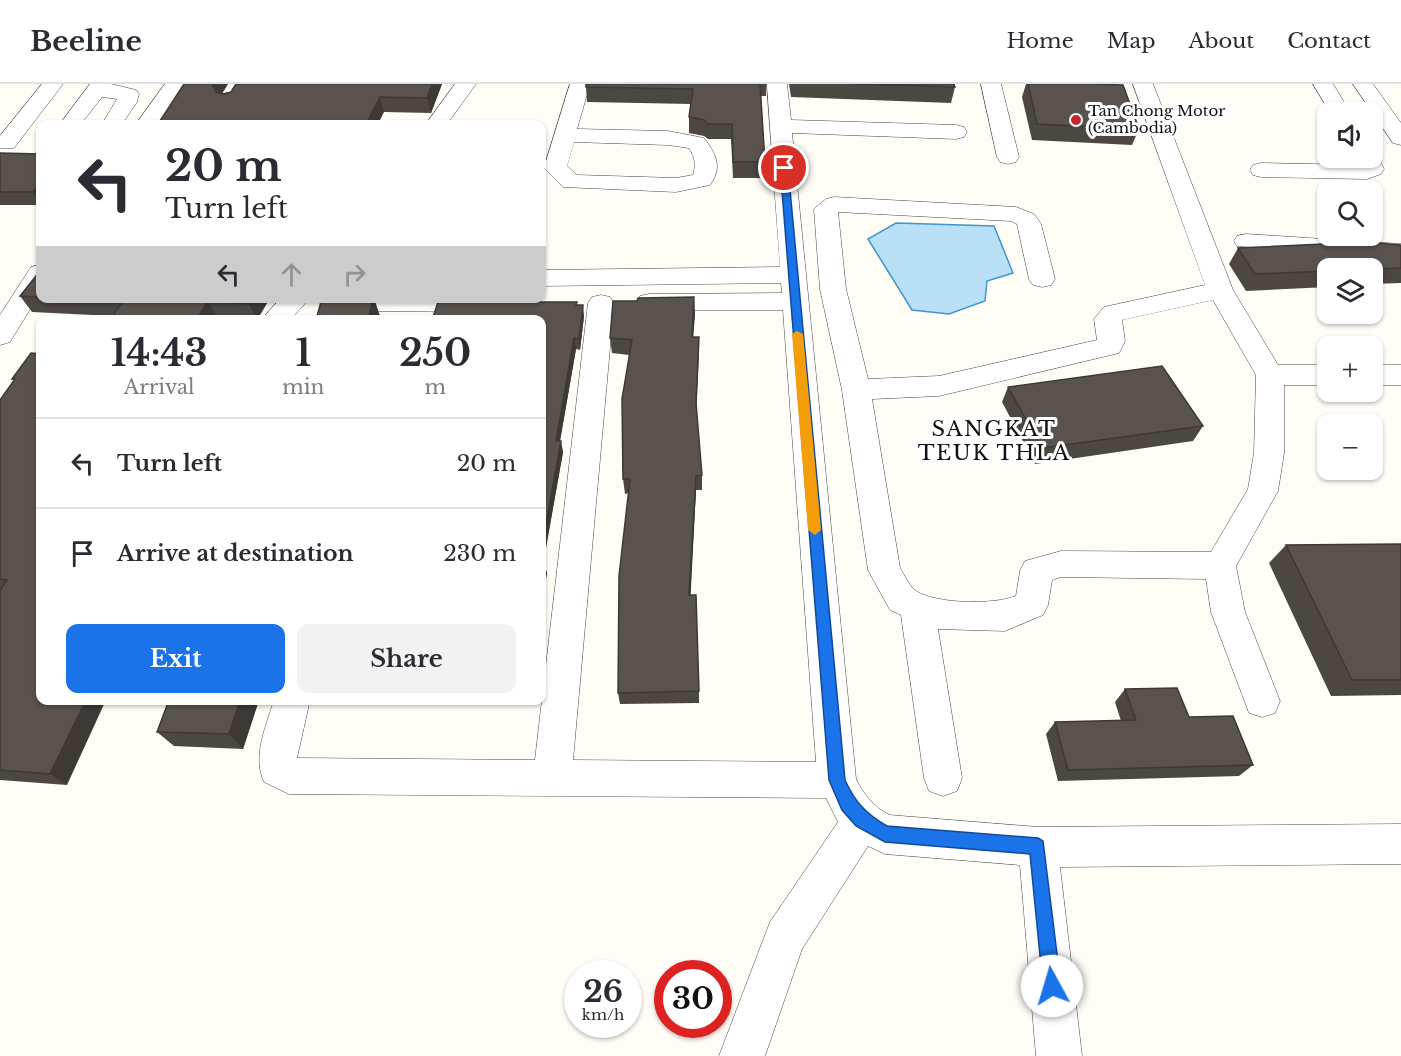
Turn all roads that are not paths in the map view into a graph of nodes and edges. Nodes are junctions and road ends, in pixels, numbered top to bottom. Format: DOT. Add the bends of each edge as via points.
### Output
graph roads {
  1 [pos="53,84"];
  2 [pos="176,84"];
  3 [pos="466,84"];
  4 [pos="580,84"];
  5 [pos="777,84"];
  6 [pos="991,84"];
  7 [pos="1143,84"];
  8 [pos="1323,84"];
  9 [pos="1363,84"];
  10 [pos="99,87"];
  11 [pos="1334,102"];
  12 [pos="73,120"];
  13 [pos="115,120"];
  14 [pos="149,120"];
  15 [pos="439,120"];
  16 [pos="780,126"];
  17 [pos="956,132"];
  18 [pos="565,135"];
  19 [pos="1401,138"];
  20 [pos="6,143"];
  21 [pos="1008,157"];
  22 [pos="1373,168"];
  23 [pos="1261,170"];
  24 [pos="1246,241"];
  25 [pos="1401,252"];
  26 [pos="546,278"];
  27 [pos="36,279"];
  28 [pos="1042,279"];
  29 [pos="793,288"];
  30 [pos="1220,290"];
  31 [pos="292,303"];
  32 [pos="368,303"];
  33 [pos="508,303"];
  34 [pos="400,312"];
  35 [pos="279,315"];
  36 [pos="0,336"];
  37 [pos="1270,375"];
  38 [pos="1317,375"];
  39 [pos="1383,375"];
  40 [pos="1401,375"];
  41 [pos="856,390"];
  42 [pos="1220,566"];
  43 [pos="916,606"];
  44 [pos="1262,701"];
  45 [pos="291,705"];
  46 [pos="552,778"];
  47 [pos="943,778"];
  48 [pos="837,780"];
  49 [pos="862,821"];
  50 [pos="1401,844"];
  51 [pos="1038,847"];
  52 [pos="742,1056"];
  53 [pos="1059,1056"];
  1 -- 20 [label="street"];
  2 -- 14 [label="street"];
  3 -- 15 [label="street"];
  4 -- 18 [label="street"];
  5 -- 16 [label="street"];
  6 -- 21 [label="street"];
  7 -- 30 [label="street"];
  8 -- 11 [label="street"];
  9 -- 19 [label="street"];
  10 -- 12 [label="street"];
  10 -- 13 [label="street" via="129,94"];
  16 -- 17 [label="street"];
  16 -- 29 [label="street"];
  18 -- 18 [label="street" via="555,168 571,182 676,185 702,180 706,170 706,155 696,143 668,138"];
  22 -- 23 [label="street" via="1367,172"];
  24 -- 25 [label="street"];
  26 -- 29 [label="street"];
  27 -- 36 [label="street"];
  28 -- 41 [label="street" via="1029,224 1016,214 828,205 833,288"];
  29 -- 46 [label="street" via="590,303"];
  29 -- 48 [label="street"];
  30 -- 37 [label="street"];
  30 -- 41 [label="street" via="1113,313 1107,319 1109,346 939,386"];
  31 -- 35 [label="street"];
  32 -- 34 [label="street"];
  33 -- 34 [label="street"];
  37 -- 38 [label="street"];
  37 -- 42 [label="street" via="1269,453 1263,491"];
  39 -- 40 [label="street"];
  41 -- 43 [label="street" via="884,570 902,600"];
  42 -- 43 [label="street" via="1060,564 1037,571 1031,605 1005,616 935,614"];
  42 -- 44 [label="street" via="1228,612"];
  43 -- 47 [label="street"];
  45 -- 46 [label="street" via="277,770 289,776"];
  46 -- 48 [label="street"];
  48 -- 49 [label="street" via="848,804"];
  49 -- 51 [label="street" via="885,834"];
  49 -- 52 [label="street" via="785,937"];
  50 -- 51 [label="street"];
  51 -- 53 [label="street"];
}
